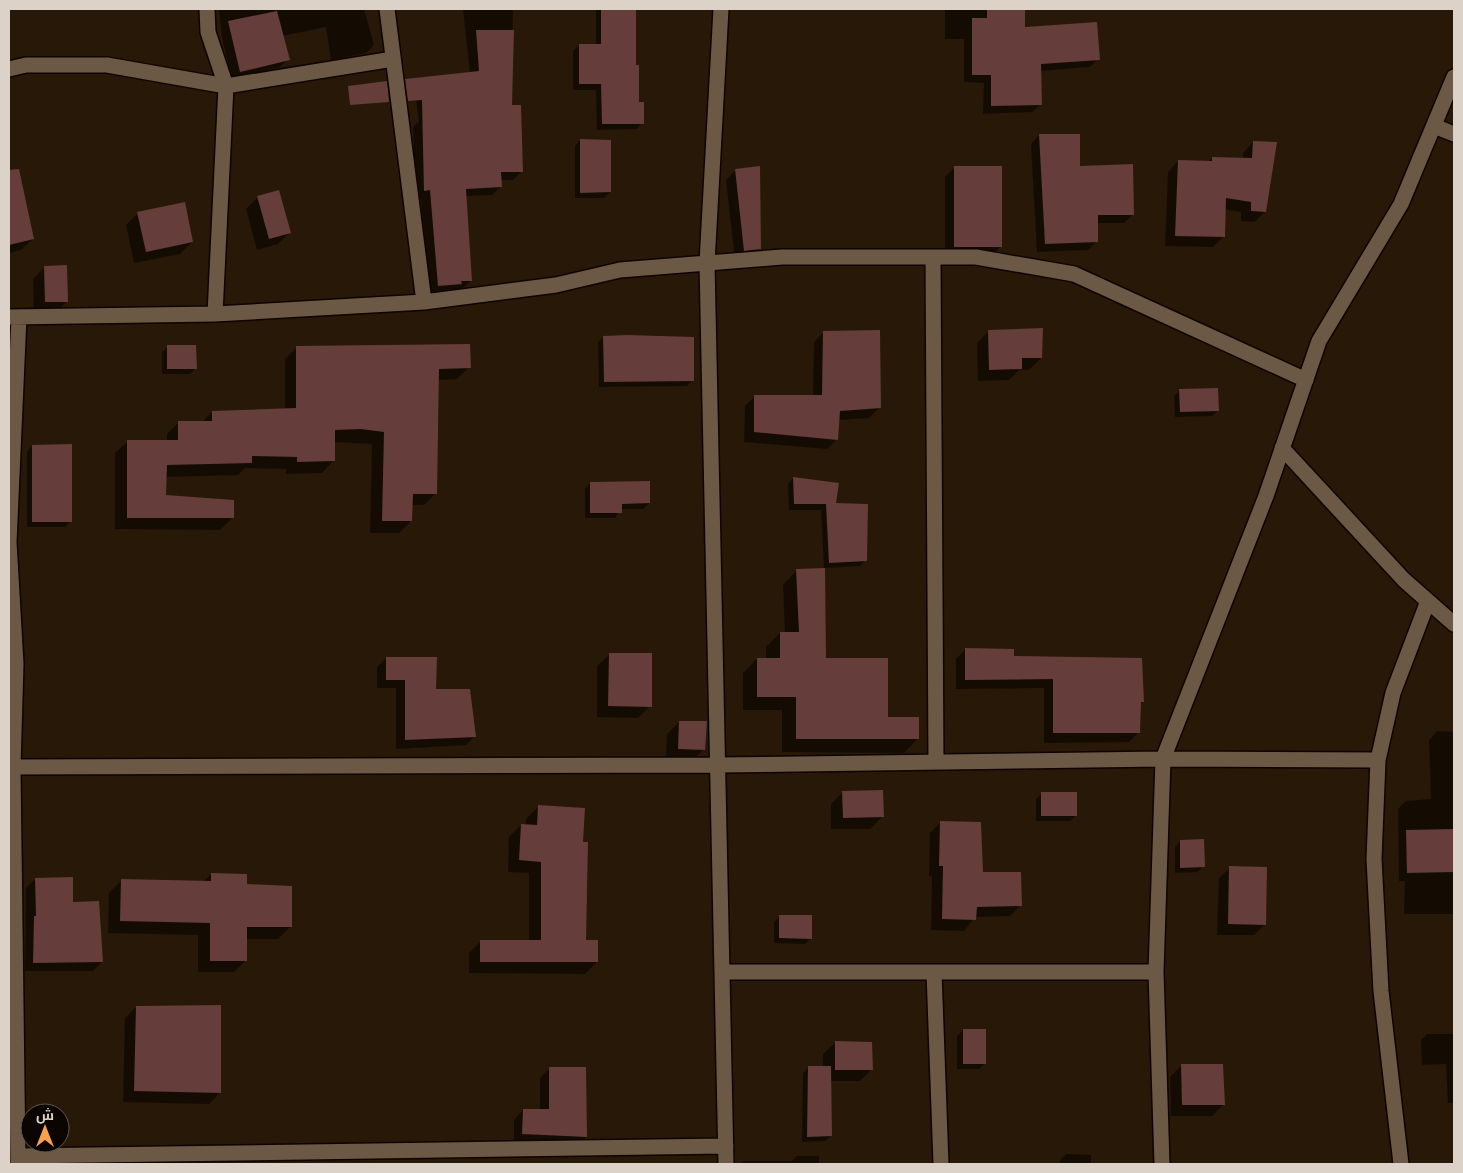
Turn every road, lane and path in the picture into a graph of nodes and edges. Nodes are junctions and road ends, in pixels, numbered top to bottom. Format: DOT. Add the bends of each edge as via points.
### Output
graph roads {
  1 [pos="207,9"];
  2 [pos="387,9"];
  3 [pos="721,9"];
  4 [pos="394,59"];
  5 [pos="9,69"];
  6 [pos="1454,77"];
  7 [pos="226,86"];
  8 [pos="1434,126"];
  9 [pos="1454,134"];
  10 [pos="932,257"];
  11 [pos="708,263"];
  12 [pos="424,302"];
  13 [pos="215,314"];
  14 [pos="14,317"];
  15 [pos="1306,380"];
  16 [pos="1282,448"];
  17 [pos="9,542"];
  18 [pos="1428,601"];
  19 [pos="1454,624"];
  20 [pos="1163,760"];
  21 [pos="1378,760"];
  22 [pos="936,762"];
  23 [pos="718,765"];
  24 [pos="11,767"];
  25 [pos="722,972"];
  26 [pos="934,972"];
  27 [pos="1156,972"];
  28 [pos="726,1146"];
  29 [pos="18,1160"];
  30 [pos="726,1164"];
  31 [pos="941,1164"];
  32 [pos="1162,1164"];
  33 [pos="1401,1164"];
  1 -- 7 [label="street" via="208,32"];
  2 -- 4 [label="street"];
  3 -- 11 [label="street"];
  4 -- 7 [label="street"];
  4 -- 12 [label="street"];
  5 -- 7 [label="street" via="26,65 107,65"];
  6 -- 8 [label="street"];
  7 -- 13 [label="street"];
  8 -- 9 [label="street"];
  8 -- 15 [label="street" via="1401,204 1319,340"];
  10 -- 11 [label="street" via="782,257"];
  10 -- 15 [label="street" via="976,257 1074,274"];
  10 -- 22 [label="street"];
  11 -- 12 [label="street" via="620,270 556,285"];
  11 -- 23 [label="street"];
  12 -- 13 [label="street"];
  13 -- 14 [label="street"];
  14 -- 17 [label="street"];
  15 -- 16 [label="street"];
  16 -- 18 [label="street" via="1404,580"];
  16 -- 20 [label="street"];
  17 -- 24 [label="street" via="16,664"];
  18 -- 19 [label="street"];
  18 -- 21 [label="street" via="1393,693"];
  20 -- 21 [label="street"];
  20 -- 22 [label="street"];
  20 -- 27 [label="street"];
  21 -- 33 [label="street" via="1374,860 1380,972"];
  22 -- 23 [label="street"];
  23 -- 24 [label="street"];
  23 -- 25 [label="street"];
  24 -- 29 [label="street"];
  25 -- 26 [label="street"];
  25 -- 28 [label="street"];
  26 -- 27 [label="street"];
  26 -- 31 [label="street"];
  27 -- 32 [label="street"];
  28 -- 29 [label="street"];
  28 -- 30 [label="street"];
}
